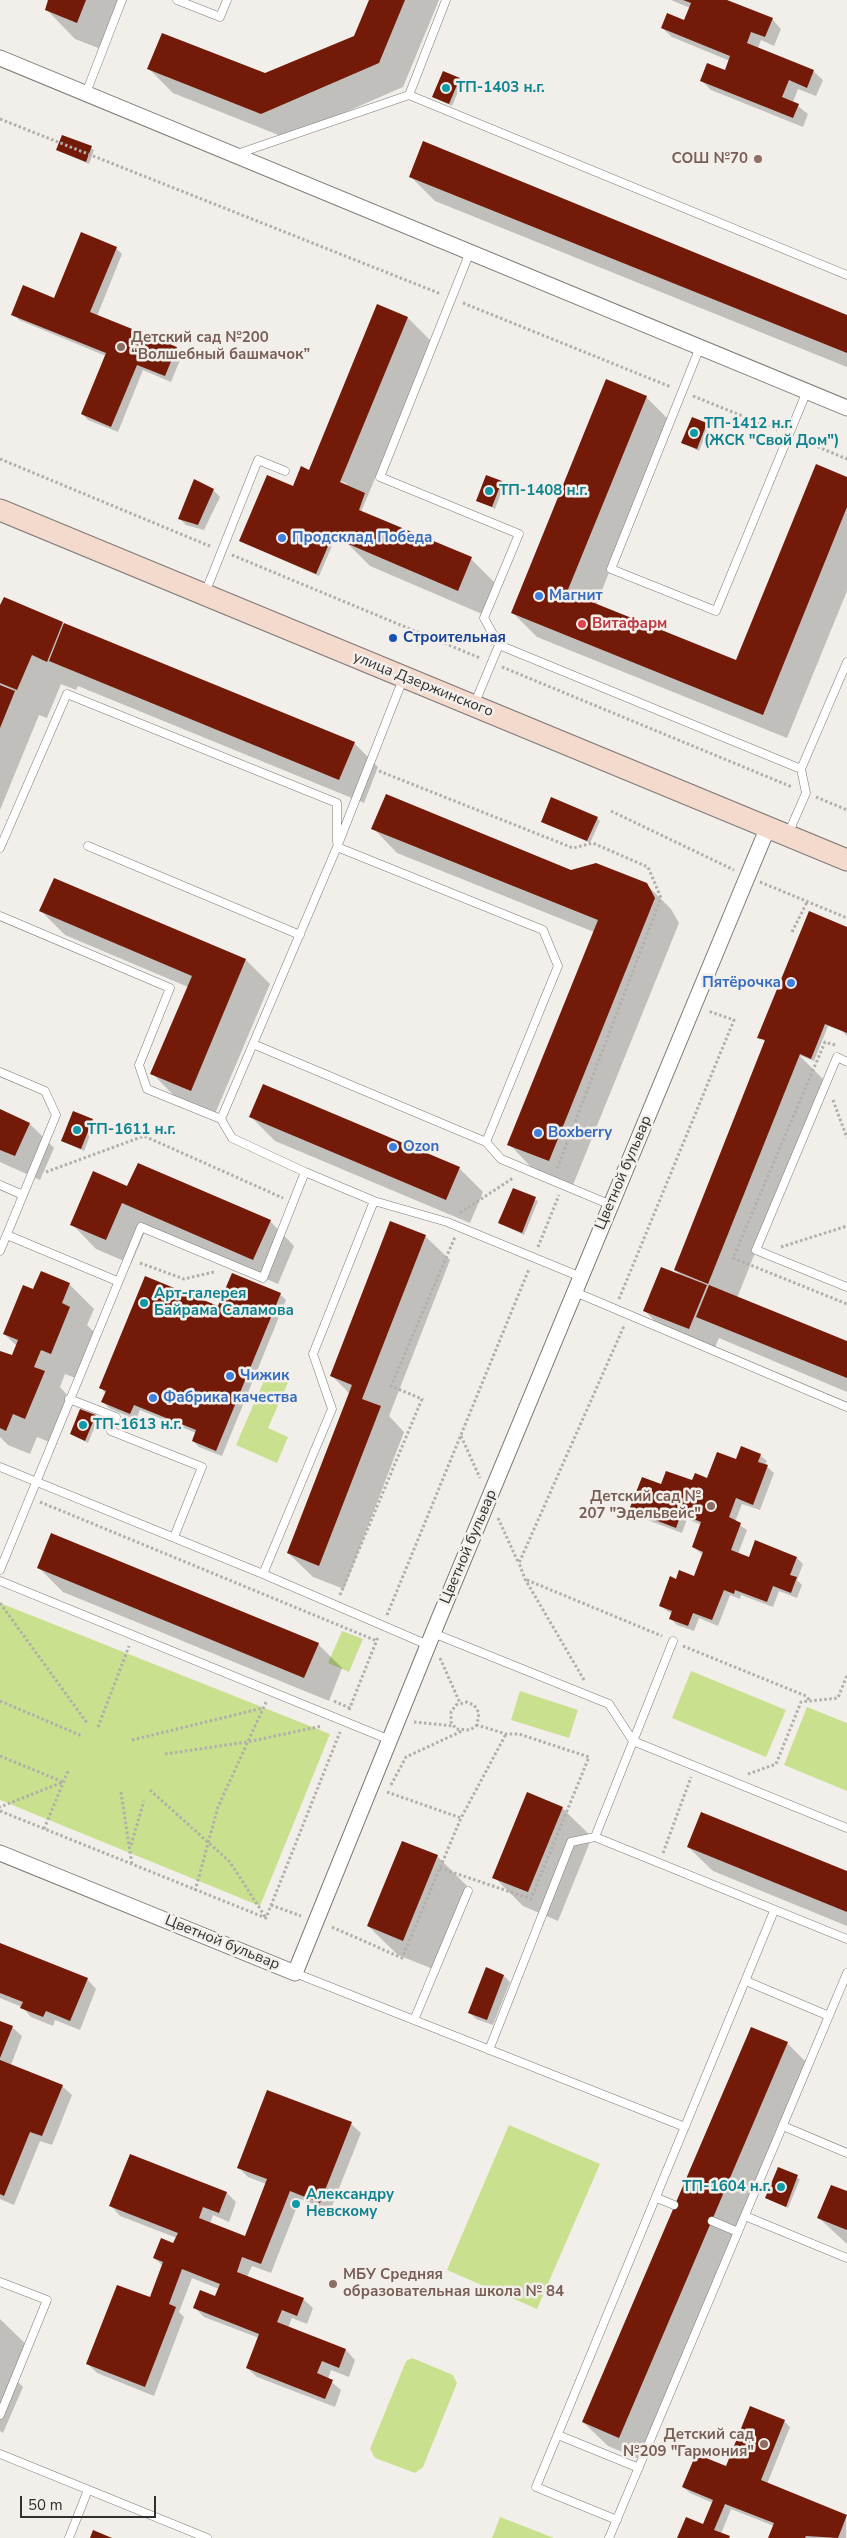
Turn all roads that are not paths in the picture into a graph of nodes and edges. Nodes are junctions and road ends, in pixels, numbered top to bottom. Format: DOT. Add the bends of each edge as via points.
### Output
graph roads {
  1 [pos="122,0"];
  2 [pos="176,0"];
  3 [pos="227,0"];
  4 [pos="446,0"];
  5 [pos="0,58"];
  6 [pos="86,93"];
  7 [pos="410,95"];
  8 [pos="235,155"];
  9 [pos="470,252"];
  10 [pos="847,275"];
  11 [pos="700,347"];
  12 [pos="807,391"];
  13 [pos="847,408"];
  14 [pos="285,472"];
  15 [pos="0,510"];
  16 [pos="204,595"];
  17 [pos="499,645"];
  18 [pos="847,662"];
  19 [pos="404,677"];
  20 [pos="474,706"];
  21 [pos="801,769"];
  22 [pos="768,827"];
  23 [pos="787,835"];
  24 [pos="88,846"];
  25 [pos="337,847"];
  26 [pos="0,848"];
  27 [pos="847,860"];
  28 [pos="0,916"];
  29 [pos="300,934"];
  30 [pos="253,1044"];
  31 [pos="847,1062"];
  32 [pos="0,1072"];
  33 [pos="221,1119"];
  34 [pos="486,1142"];
  35 [pos="305,1172"];
  36 [pos="0,1185"];
  37 [pos="23,1195"];
  38 [pos="374,1202"];
  39 [pos="611,1205"];
  40 [pos="6,1235"];
  41 [pos="0,1251"];
  42 [pos="581,1276"];
  43 [pos="117,1280"];
  44 [pos="847,1287"];
  45 [pos="575,1292"];
  46 [pos="70,1398"];
  47 [pos="847,1407"];
  48 [pos="0,1467"];
  49 [pos="36,1482"];
  50 [pos="174,1537"];
  51 [pos="0,1570"];
  52 [pos="264,1574"];
  53 [pos="0,1581"];
  54 [pos="673,1641"];
  55 [pos="429,1643"];
  56 [pos="390,1740"];
  57 [pos="633,1741"];
  58 [pos="847,1828"];
  59 [pos="595,1837"];
  60 [pos="0,1853"];
  61 [pos="468,1891"];
  62 [pos="774,1911"];
  63 [pos="847,1939"];
  64 [pos="295,1973"];
  65 [pos="847,1973"];
  66 [pos="746,1981"];
  67 [pos="829,2016"];
  68 [pos="414,2020"];
  69 [pos="489,2050"];
  70 [pos="783,2126"];
  71 [pos="685,2127"];
  72 [pos="847,2153"];
  73 [pos="657,2198"];
  74 [pos="674,2205"];
  75 [pos="745,2216"];
  76 [pos="712,2221"];
  77 [pos="738,2232"];
  78 [pos="847,2258"];
  79 [pos="0,2282"];
  80 [pos="0,2415"];
  81 [pos="558,2435"];
  82 [pos="0,2454"];
  83 [pos="639,2468"];
  84 [pos="88,2490"];
  85 [pos="617,2520"];
  86 [pos="69,2538"];
  87 [pos="207,2538"];
  88 [pos="610,2538"];
  1 -- 6 [label="lane"];
  2 -- 3 [label="lane" via="220,17"];
  4 -- 7 [label="lane"];
  5 -- 6 [label="street"];
  6 -- 8 [label="street"];
  7 -- 8 [label="lane"];
  7 -- 10 [label="lane"];
  8 -- 9 [label="street"];
  9 -- 11 [label="street"];
  9 -- 17 [label="lane" via="380,478 519,534 484,618"];
  11 -- 12 [label="street"];
  11 -- 12 [label="lane" via="611,569 716,611"];
  12 -- 13 [label="street"];
  14 -- 16 [label="lane" via="258,460"];
  15 -- 16 [label="main road, улица Дзержинского"];
  16 -- 19 [label="main road, улица Дзержинского"];
  17 -- 20 [label="lane"];
  17 -- 21 [label="lane"];
  18 -- 21 [label="lane"];
  19 -- 20 [label="main road, улица Дзержинского"];
  19 -- 25 [label="lane"];
  20 -- 22 [label="main road, улица Дзержинского"];
  21 -- 23 [label="lane" via="806,793"];
  22 -- 23 [label="main road, улица Дзержинского"];
  22 -- 39 [label="street, Цветной бульвар"];
  23 -- 27 [label="main road, улица Дзержинского"];
  24 -- 29 [label="lane"];
  25 -- 26 [label="lane" via="337,803 66,694"];
  25 -- 29 [label="lane"];
  25 -- 34 [label="lane" via="543,930 558,966"];
  28 -- 33 [label="lane" via="170,988 139,1065 147,1090"];
  29 -- 30 [label="lane"];
  30 -- 33 [label="lane"];
  30 -- 34 [label="lane"];
  31 -- 44 [label="lane" via="836,1057 756,1250"];
  32 -- 37 [label="lane" via="45,1091 56,1115"];
  33 -- 35 [label="lane" via="232,1138"];
  34 -- 39 [label="lane" via="501,1159"];
  35 -- 38 [label="lane"];
  35 -- 43 [label="lane" via="263,1278 141,1227"];
  36 -- 37 [label="lane"];
  37 -- 40 [label="lane"];
  38 -- 42 [label="lane" via="447,1222"];
  38 -- 52 [label="lane" via="313,1354 332,1408"];
  39 -- 42 [label="street, Цветной бульвар"];
  40 -- 41 [label="lane"];
  40 -- 43 [label="lane"];
  42 -- 45 [label="street, Цветной бульвар"];
  43 -- 46 [label="lane"];
  45 -- 47 [label="lane"];
  45 -- 55 [label="street, Цветной бульвар"];
  46 -- 49 [label="lane"];
  46 -- 50 [label="lane" via="116,1418 111,1431 202,1467"];
  48 -- 49 [label="lane"];
  49 -- 50 [label="lane"];
  49 -- 51 [label="lane"];
  50 -- 52 [label="lane"];
  52 -- 55 [label="lane"];
  53 -- 56 [label="lane"];
  54 -- 57 [label="lane"];
  55 -- 56 [label="street, Цветной бульвар"];
  55 -- 57 [label="lane" via="609,1704"];
  56 -- 64 [label="street, Цветной бульвар"];
  57 -- 58 [label="lane"];
  57 -- 59 [label="lane"];
  59 -- 62 [label="lane"];
  59 -- 69 [label="lane" via="571,1842"];
  60 -- 64 [label="street, Цветной бульвар"];
  61 -- 68 [label="lane"];
  62 -- 63 [label="lane"];
  62 -- 66 [label="lane"];
  64 -- 68 [label="lane"];
  65 -- 67 [label="lane"];
  66 -- 67 [label="lane"];
  66 -- 71 [label="lane"];
  67 -- 70 [label="lane"];
  68 -- 69 [label="lane"];
  69 -- 71 [label="lane"];
  70 -- 72 [label="lane"];
  70 -- 75 [label="lane"];
  71 -- 73 [label="lane"];
  73 -- 74 [label="lane"];
  73 -- 81 [label="lane"];
  75 -- 77 [label="lane"];
  75 -- 78 [label="lane"];
  76 -- 77 [label="lane"];
  77 -- 83 [label="lane"];
  79 -- 80 [label="lane" via="46,2300"];
  81 -- 83 [label="lane"];
  81 -- 85 [label="lane" via="536,2487"];
  82 -- 84 [label="lane"];
  83 -- 85 [label="lane"];
  84 -- 86 [label="lane"];
  84 -- 87 [label="lane"];
  85 -- 88 [label="lane"];
}
